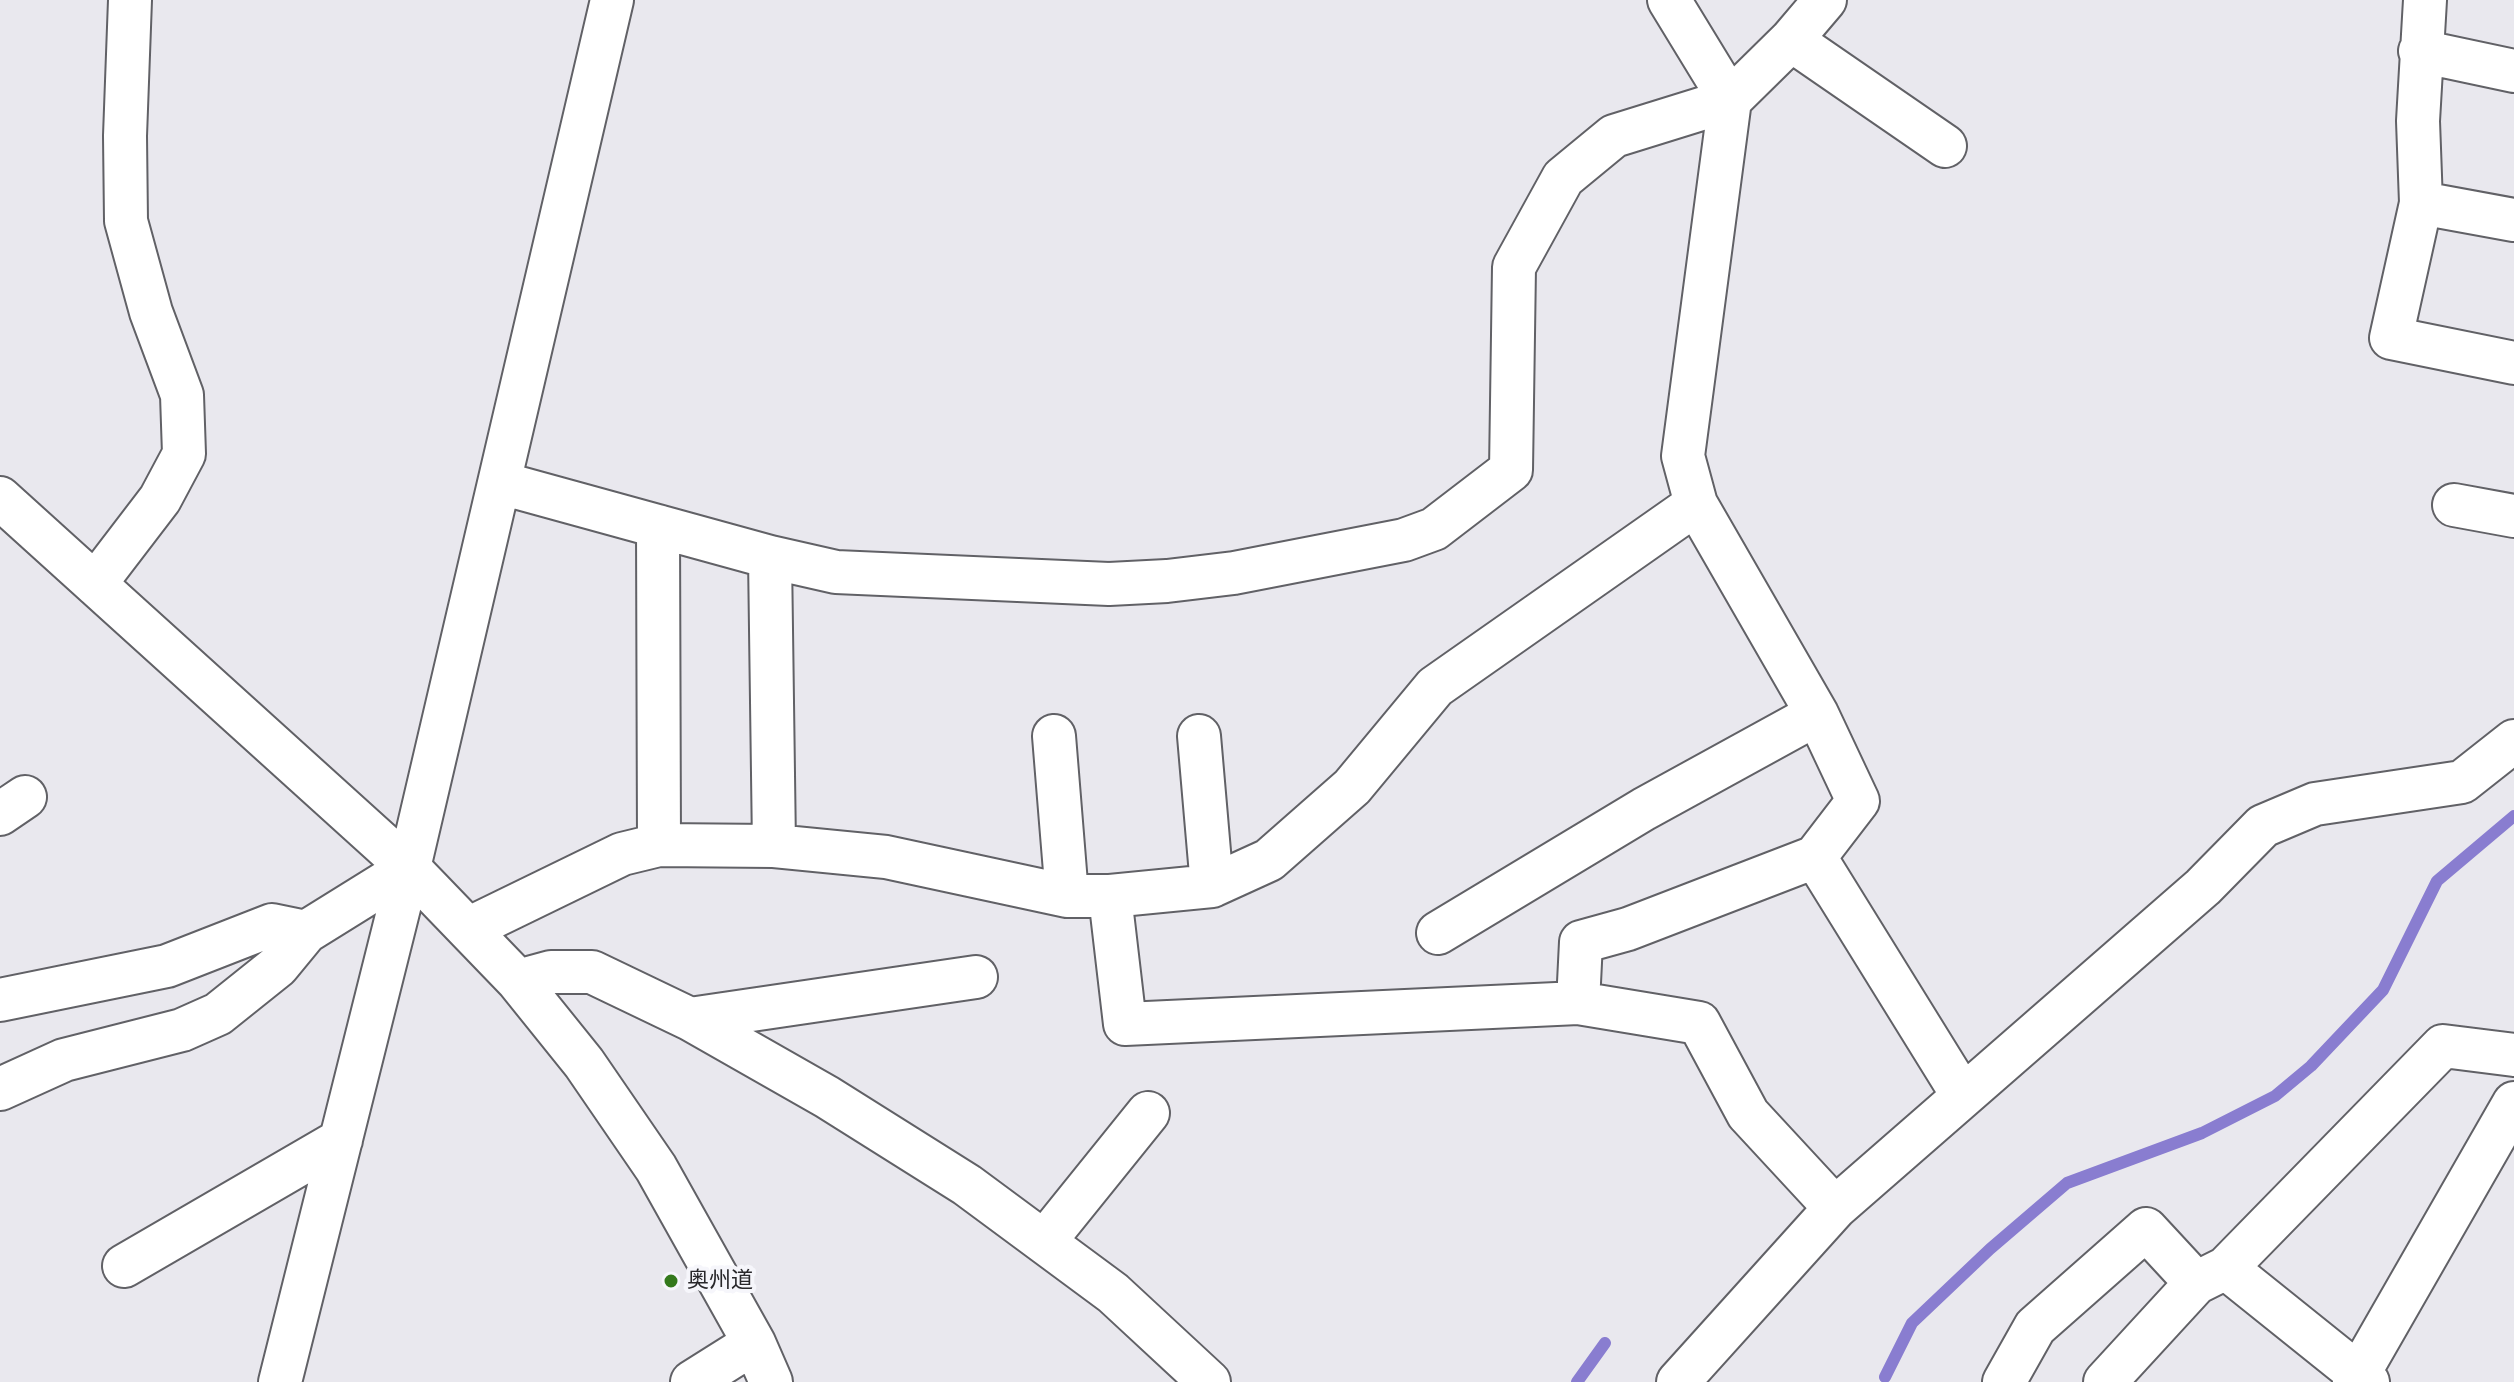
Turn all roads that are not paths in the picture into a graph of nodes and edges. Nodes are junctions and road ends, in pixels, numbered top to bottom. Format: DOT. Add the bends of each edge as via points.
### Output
graph roads {
  1 [pos="130,0"];
  2 [pos="612,0"];
  3 [pos="1669,0"];
  4 [pos="1825,0"];
  5 [pos="2425,0"];
  6 [pos="1791,40"];
  7 [pos="2420,51"];
  8 [pos="2514,71"];
  9 [pos="1730,100"];
  10 [pos="1945,146"];
  11 [pos="2421,203"];
  12 [pos="2514,220"];
  13 [pos="2514,363"];
  14 [pos="501,483"];
  15 [pos="0,498"];
  16 [pos="1696,504"];
  17 [pos="2454,505"];
  18 [pos="2514,516"];
  19 [pos="658,526"];
  20 [pos="770,557"];
  21 [pos="95,584"];
  22 [pos="1817,714"];
  23 [pos="1054,736"];
  24 [pos="1199,736"];
  25 [pos="2514,741"];
  26 [pos="659,845"];
  27 [pos="774,846"];
  28 [pos="1815,857"];
  29 [pos="409,868"];
  30 [pos="1212,886"];
  31 [pos="1067,896"];
  32 [pos="1110,896"];
  33 [pos="470,928"];
  34 [pos="306,932"];
  35 [pos="1438,933"];
  36 [pos="976,977"];
  37 [pos="518,981"];
  38 [pos="0,1000"];
  39 [pos="1578,1003"];
  40 [pos="690,1019"];
  41 [pos="2514,1055"];
  42 [pos="0,1089"];
  43 [pos="1963,1096"];
  44 [pos="2514,1103"];
  45 [pos="1148,1113"];
  46 [pos="341,1140"];
  47 [pos="1835,1208"];
  48 [pos="1044,1242"];
  49 [pos="124,1266"];
  50 [pos="2211,1276"];
  51 [pos="754,1343"];
  52 [pos="2360,1380"];
  53 [pos="280,1382"];
  54 [pos="692,1382"];
  55 [pos="771,1382"];
  56 [pos="1209,1382"];
  57 [pos="1678,1382"];
  58 [pos="2004,1382"];
  59 [pos="2105,1382"];
  1 -- 21 [label="street" via="126,221 151,312 182,395 184,454 160,499"];
  2 -- 14 [label="street"];
  3 -- 9 [label="street"];
  4 -- 6 [label="street"];
  5 -- 7 [label="street"];
  6 -- 9 [label="street"];
  6 -- 10 [label="street"];
  7 -- 8 [label="street"];
  7 -- 11 [label="street"];
  9 -- 16 [label="street" via="1683,456"];
  9 -- 20 [label="street" via="1614,136 1563,178 1514,267 1511,470 1434,529 1404,540 1234,573 1109,584 836,572"];
  11 -- 12 [label="street"];
  11 -- 13 [label="street" via="2391,338"];
  14 -- 19 [label="street"];
  14 -- 29 [label="street"];
  15 -- 21 [label="street"];
  16 -- 22 [label="street"];
  16 -- 30 [label="street" via="1435,687 1352,787 1269,860"];
  17 -- 18 [label="street"];
  19 -- 20 [label="street"];
  19 -- 26 [label="street"];
  20 -- 27 [label="street"];
  21 -- 29 [label="street"];
  22 -- 28 [label="street" via="1858,801"];
  22 -- 35 [label="street" via="1644,809"];
  23 -- 31 [label="street"];
  24 -- 30 [label="street"];
  25 -- 43 [label="street" via="2462,782 2315,804 2263,826 2203,887"];
  26 -- 27 [label="street"];
  26 -- 33 [label="street" via="622,854"];
  27 -- 31 [label="street" via="886,857"];
  28 -- 39 [label="street" via="1581,942"];
  28 -- 43 [label="street"];
  29 -- 33 [label="street"];
  29 -- 34 [label="street"];
  29 -- 46 [label="street"];
  30 -- 32 [label="street"];
  31 -- 32 [label="street"];
  32 -- 39 [label="street" via="1125,1024"];
  33 -- 37 [label="street"];
  34 -- 38 [label="street" via="272,925 167,966"];
  34 -- 42 [label="street" via="278,966 218,1014 182,1030 64,1060"];
  36 -- 40 [label="street"];
  37 -- 40 [label="street" via="551,972 592,972"];
  37 -- 51 [label="street" via="584,1063 656,1168"];
  39 -- 47 [label="street" via="1699,1023 1748,1114"];
  40 -- 48 [label="street" via="967,1185"];
  41 -- 50 [label="street" via="2443,1046"];
  43 -- 47 [label="street"];
  44 -- 52 [label="street"];
  45 -- 48 [label="street"];
  46 -- 49 [label="street"];
  46 -- 53 [label="street"];
  47 -- 57 [label="street"];
  48 -- 56 [label="street" via="1113,1293"];
  50 -- 52 [label="street"];
  50 -- 58 [label="street" via="2146,1229 2035,1327"];
  50 -- 59 [label="street"];
  51 -- 54 [label="street"];
  51 -- 55 [label="street"];
}
